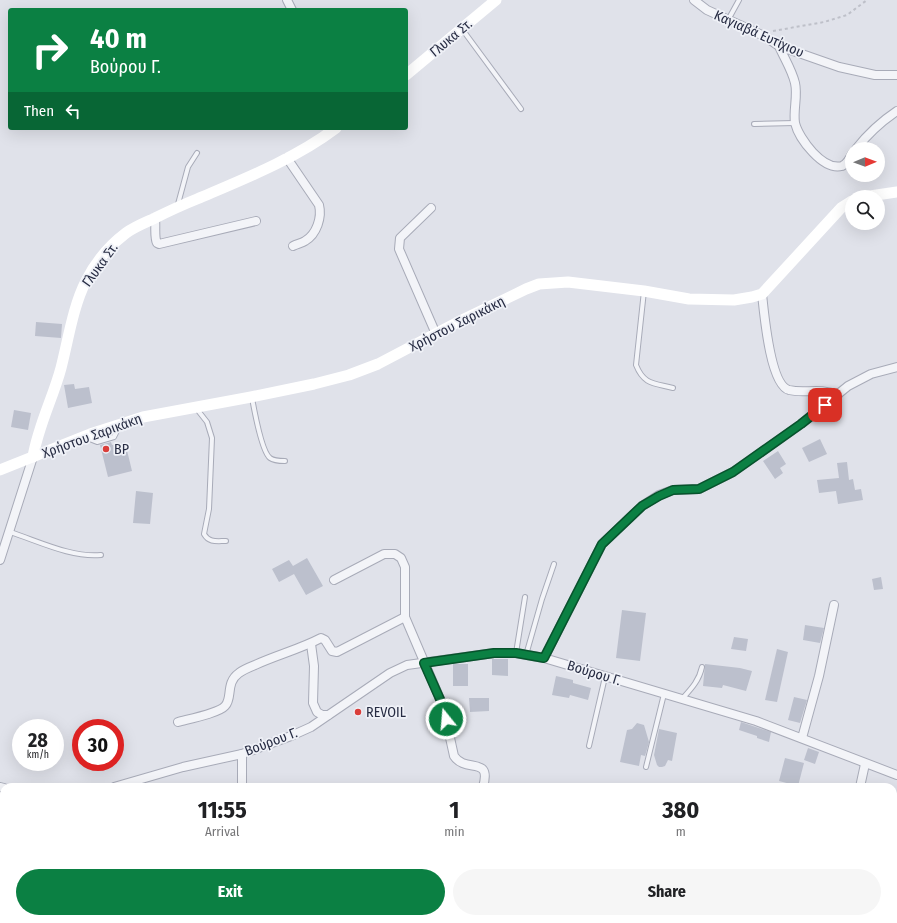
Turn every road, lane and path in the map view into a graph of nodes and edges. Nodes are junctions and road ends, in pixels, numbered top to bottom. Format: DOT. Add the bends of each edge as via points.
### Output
graph roads {
  1 [pos="496,0"];
  2 [pos="694,0"];
  3 [pos="739,0"];
  4 [pos="867,0"];
  5 [pos="727,20"];
  6 [pos="462,29"];
  7 [pos="764,36"];
  8 [pos="779,46"];
  9 [pos="408,73"];
  10 [pos="897,75"];
  11 [pos="521,109"];
  12 [pos="897,111"];
  13 [pos="796,123"];
  14 [pos="754,124"];
  15 [pos="333,130"];
  16 [pos="863,142"];
  17 [pos="197,152"];
  18 [pos="287,158"];
  19 [pos="845,164"];
  20 [pos="897,192"];
  21 [pos="885,194"];
  22 [pos="845,205"];
  23 [pos="178,207"];
  24 [pos="431,208"];
  25 [pos="155,218"];
  26 [pos="256,221"];
  27 [pos="294,246"];
  28 [pos="644,291"];
  29 [pos="762,294"];
  30 [pos="436,334"];
  31 [pos="897,367"];
  32 [pos="673,388"];
  33 [pos="838,395"];
  34 [pos="252,398"];
  35 [pos="196,408"];
  36 [pos="33,457"];
  37 [pos="285,461"];
  38 [pos="0,470"];
  39 [pos="10,532"];
  40 [pos="226,540"];
  41 [pos="101,556"];
  42 [pos="0,560"];
  43 [pos="554,564"];
  44 [pos="334,580"];
  45 [pos="525,597"];
  46 [pos="834,605"];
  47 [pos="405,617"];
  48 [pos="311,644"];
  49 [pos="516,653"];
  50 [pos="526,655"];
  51 [pos="544,658"];
  52 [pos="424,663"];
  53 [pos="702,668"];
  54 [pos="605,676"];
  55 [pos="664,694"];
  56 [pos="682,700"];
  57 [pos="328,715"];
  58 [pos="178,722"];
  59 [pos="802,738"];
  60 [pos="589,746"];
  61 [pos="242,754"];
  62 [pos="865,764"];
  63 [pos="646,767"];
  64 [pos="897,775"];
  65 [pos="128,783"];
  66 [pos="242,783"];
  67 [pos="484,783"];
  68 [pos="861,783"];
  1 -- 6 [label="main road, Γλυκα Στ."];
  2 -- 5 [label="street, Καγιαβά Ευτίχιου"];
  3 -- 5 [label="lane"];
  4 -- 7 [label="path" via="847,15 769,32"];
  5 -- 7 [label="street, Καγιαβά Ευτίχιου"];
  6 -- 9 [label="main road, Γλυκα Στ."];
  6 -- 11 [label="lane"];
  7 -- 8 [label="street, Καγιαβά Ευτίχιου"];
  8 -- 10 [label="street, Καγιαβά Ευτίχιου" via="840,67 875,75"];
  8 -- 13 [label="street" via="795,84"];
  12 -- 16 [label="street"];
  13 -- 14 [label="lane"];
  13 -- 19 [label="street" via="801,136 816,156 830,165"];
  15 -- 18 [label="main road, Γλυκα Στ."];
  17 -- 23 [label="lane" via="188,167"];
  18 -- 23 [label="main road, Γλυκα Στ."];
  18 -- 27 [label="street" via="319,205 321,212 311,236"];
  20 -- 21 [label="main road"];
  22 -- 29 [label="main road"];
  23 -- 25 [label="main road, Γλυκα Στ."];
  24 -- 30 [label="street" via="400,238 399,249"];
  25 -- 26 [label="street" via="156,242 159,244"];
  25 -- 36 [label="main road, Γλυκα Στ." via="132,229 116,241 85,282"];
  28 -- 29 [label="main road, Χρήστου Σαρικάκη" via="724,300"];
  28 -- 30 [label="main road, Χρήστου Σαρικάκη" via="568,282 539,284"];
  28 -- 32 [label="lane" via="636,365 647,382"];
  29 -- 33 [label="street" via="769,348 782,385 788,390 824,391"];
  30 -- 34 [label="main road, Χρήστου Σαρικάκη" via="378,364 349,375"];
  31 -- 33 [label="street" via="864,377"];
  33 -- 51 [label="street" via="733,472 699,489 673,490 642,506 602,544"];
  34 -- 35 [label="main road, Χρήστου Σαρικάκη"];
  34 -- 37 [label="lane" via="268,456 274,460"];
  35 -- 36 [label="main road, Χρήστου Σαρικάκη" via="143,417"];
  35 -- 40 [label="lane" via="207,422 212,438 209,509 204,534 211,541"];
  36 -- 38 [label="main road, Χρήστου Σαρικάκη"];
  36 -- 39 [label="street"];
  39 -- 41 [label="lane" via="74,554"];
  39 -- 42 [label="street"];
  43 -- 50 [label="lane"];
  44 -- 47 [label="street" via="384,554 395,554 401,558 405,567"];
  45 -- 49 [label="lane"];
  46 -- 59 [label="street" via="819,676"];
  47 -- 48 [label="street" via="337,652 321,638"];
  47 -- 52 [label="street"];
  48 -- 57 [label="street" via="314,666 313,703 318,712"];
  48 -- 58 [label="street" via="272,657 239,673 230,685 224,707"];
  49 -- 50 [label="street, Βούρου Γ."];
  49 -- 52 [label="street, Βούρου Γ." via="494,653"];
  50 -- 51 [label="street, Βούρου Γ."];
  51 -- 54 [label="street, Βούρου Γ."];
  52 -- 57 [label="street, Βούρου Γ." via="407,665 390,673"];
  52 -- 67 [label="street" via="443,706 454,756 462,764 485,771"];
  53 -- 56 [label="lane" via="696,684"];
  54 -- 55 [label="street, Βούρου Γ."];
  54 -- 60 [label="lane"];
  55 -- 56 [label="street, Βούρου Γ."];
  55 -- 63 [label="lane"];
  56 -- 59 [label="street, Βούρου Γ." via="756,721"];
  57 -- 61 [label="street, Βούρου Γ." via="291,736"];
  59 -- 62 [label="street, Βούρου Γ."];
  61 -- 65 [label="street, Βούρου Γ."];
  61 -- 66 [label="street"];
  62 -- 64 [label="street, Βούρου Γ."];
  62 -- 68 [label="street"];
}
